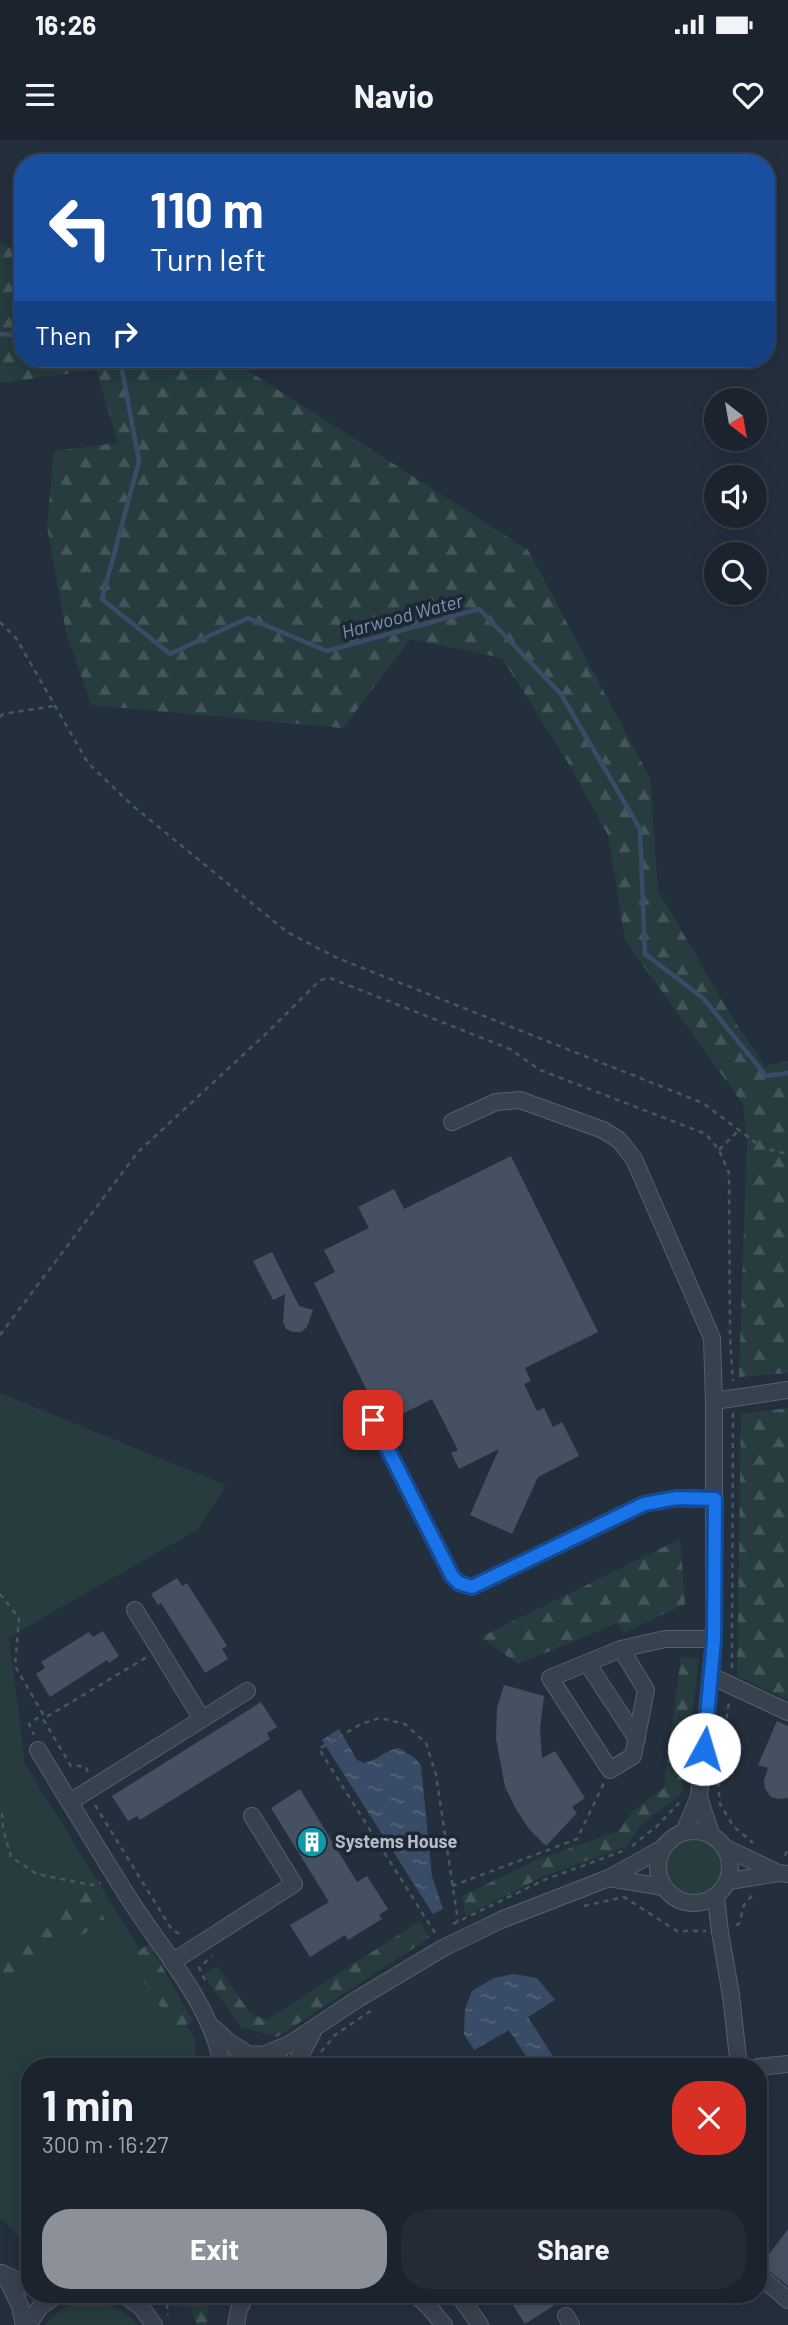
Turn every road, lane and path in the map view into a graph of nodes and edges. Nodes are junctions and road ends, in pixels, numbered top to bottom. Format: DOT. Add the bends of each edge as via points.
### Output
graph roads {
  1 [pos="0,622"];
  2 [pos="54,706"];
  3 [pos="0,717"];
  4 [pos="452,1122"];
  5 [pos="739,1130"];
  6 [pos="719,1150"];
  7 [pos="788,1154"];
  8 [pos="0,1335"];
  9 [pos="788,1390"];
  10 [pos="734,1398"];
  11 [pos="714,1401"];
  12 [pos="373,1420"];
  13 [pos="715,1499"];
  14 [pos="0,1594"];
  15 [pos="135,1610"];
  16 [pos="714,1640"];
  17 [pos="159,1650"];
  18 [pos="621,1650"];
  19 [pos="587,1663"];
  20 [pos="711,1676"];
  21 [pos="732,1685"];
  22 [pos="247,1691"];
  23 [pos="788,1712"];
  24 [pos="202,1720"];
  25 [pos="636,1739"];
  26 [pos="38,1751"];
  27 [pos="719,1763"];
  28 [pos="610,1770"];
  29 [pos="717,1776"];
  30 [pos="97,1785"];
  31 [pos="692,1797"];
  32 [pos="69,1802"];
  33 [pos="2,1813"];
  34 [pos="253,1816"];
  35 [pos="2,1829"];
  36 [pos="684,1832"];
  37 [pos="710,1834"];
  38 [pos="724,1847"];
  39 [pos="663,1848"];
  40 [pos="788,1848"];
  41 [pos="760,1849"];
  42 [pos="788,1857"];
  43 [pos="783,1874"];
  44 [pos="609,1878"];
  45 [pos="118,1881"];
  46 [pos="729,1881"];
  47 [pos="452,1886"];
  48 [pos="663,1887"];
  49 [pos="757,1890"];
  50 [pos="716,1897"];
  51 [pos="698,1904"];
  52 [pos="584,1906"];
  53 [pos="458,1921"];
  54 [pos="447,1928"];
  55 [pos="720,1931"];
  56 [pos="436,1935"];
  57 [pos="205,1941"];
  58 [pos="172,1962"];
  59 [pos="205,1981"];
  60 [pos="375,2008"];
  61 [pos="211,2025"];
  62 [pos="315,2029"];
  63 [pos="321,2053"];
  64 [pos="257,2055"];
  65 [pos="221,2058"];
  66 [pos="247,2058"];
  67 [pos="271,2058"];
  68 [pos="299,2058"];
  69 [pos="738,2058"];
  70 [pos="788,2064"];
  71 [pos="767,2066"];
  72 [pos="3,2274"];
  73 [pos="21,2283"];
  74 [pos="767,2283"];
  75 [pos="788,2300"];
  76 [pos="46,2303"];
  77 [pos="145,2303"];
  78 [pos="164,2303"];
  79 [pos="242,2303"];
  80 [pos="425,2303"];
  81 [pos="463,2303"];
  82 [pos="161,2323"];
  83 [pos="474,2323"];
  84 [pos="26,2325"];
  85 [pos="236,2325"];
  86 [pos="444,2325"];
  1 -- 2 [label="path" via="16,638"];
  2 -- 3 [label="path"];
  2 -- 5 [label="path" via="97,772 287,932 335,957 702,1103"];
  4 -- 11 [label="street" via="496,1102 520,1100 619,1140 634,1159 712,1338"];
  5 -- 6 [label="path"];
  5 -- 7 [label="path" via="763,1148"];
  6 -- 8 [label="path" via="706,1134 540,1070 510,1049 330,978 320,980 138,1152"];
  6 -- 10 [label="path" via="730,1173"];
  9 -- 10 [label="street"];
  10 -- 11 [label="street"];
  10 -- 21 [label="path"];
  11 -- 13 [label="street"];
  12 -- 13 [label="street" via="452,1576 472,1587 644,1504 677,1498"];
  13 -- 16 [label="street"];
  14 -- 26 [label="path" via="19,1618 15,1666 43,1714 29,1724 34,1735 29,1740"];
  15 -- 17 [label="street"];
  16 -- 18 [label="street" via="665,1639"];
  16 -- 20 [label="street"];
  17 -- 24 [label="street"];
  17 -- 30 [label="path" via="43,1719 71,1766 85,1766"];
  18 -- 19 [label="street"];
  18 -- 25 [label="street" via="646,1690"];
  19 -- 25 [label="street"];
  19 -- 28 [label="street" via="550,1678"];
  20 -- 21 [label="street"];
  20 -- 31 [label="street"];
  21 -- 23 [label="street"];
  21 -- 27 [label="path"];
  22 -- 24 [label="street"];
  24 -- 30 [label="street"];
  25 -- 28 [label="street" via="633,1756"];
  26 -- 32 [label="street"];
  28 -- 47 [label="path" via="577,1839"];
  29 -- 41 [label="path" via="720,1804 734,1827"];
  30 -- 32 [label="street"];
  30 -- 57 [label="path" via="101,1791 95,1805 173,1930 184,1937 197,1932"];
  31 -- 36 [label="street"];
  31 -- 37 [label="street"];
  31 -- 53 [label="path" via="622,1851 544,1880"];
  32 -- 45 [label="street"];
  33 -- 35 [label="path"];
  34 -- 57 [label="street" via="294,1884"];
  35 -- 45 [label="path" via="11,1857 37,1874 91,1885"];
  36 -- 37 [label="street"];
  36 -- 39 [label="street"];
  37 -- 38 [label="street"];
  38 -- 43 [label="street"];
  38 -- 46 [label="street" via="731,1869"];
  39 -- 44 [label="street"];
  39 -- 48 [label="street" via="657,1867"];
  40 -- 42 [label="path"];
  43 -- 46 [label="street"];
  44 -- 48 [label="street"];
  44 -- 62 [label="street" via="500,1920 443,1948"];
  45 -- 58 [label="street"];
  46 -- 50 [label="street"];
  47 -- 53 [label="path"];
  47 -- 56 [label="path" via="436,1775 426,1743 405,1724 380,1718 319,1749"];
  48 -- 51 [label="street" via="684,1903"];
  49 -- 55 [label="path" via="744,1905 739,1924"];
  50 -- 51 [label="street"];
  50 -- 55 [label="street"];
  51 -- 55 [label="street"];
  52 -- 55 [label="path" via="624,1896 677,1931"];
  53 -- 54 [label="path"];
  55 -- 69 [label="street"];
  57 -- 58 [label="street"];
  57 -- 59 [label="path" via="213,1957 199,1968"];
  58 -- 61 [label="street"];
  60 -- 63 [label="path" via="335,2035"];
  61 -- 64 [label="street" via="229,2042"];
  61 -- 65 [label="street"];
  62 -- 64 [label="street"];
  62 -- 68 [label="street"];
  64 -- 66 [label="street"];
  64 -- 67 [label="street"];
  70 -- 71 [label="street"];
  72 -- 73 [label="street"];
  72 -- 84 [label="street"];
  74 -- 75 [label="street"];
  76 -- 84 [label="street"];
  77 -- 82 [label="street"];
  78 -- 82 [label="path"];
  79 -- 85 [label="street"];
  80 -- 86 [label="street"];
  81 -- 83 [label="street"];
}
